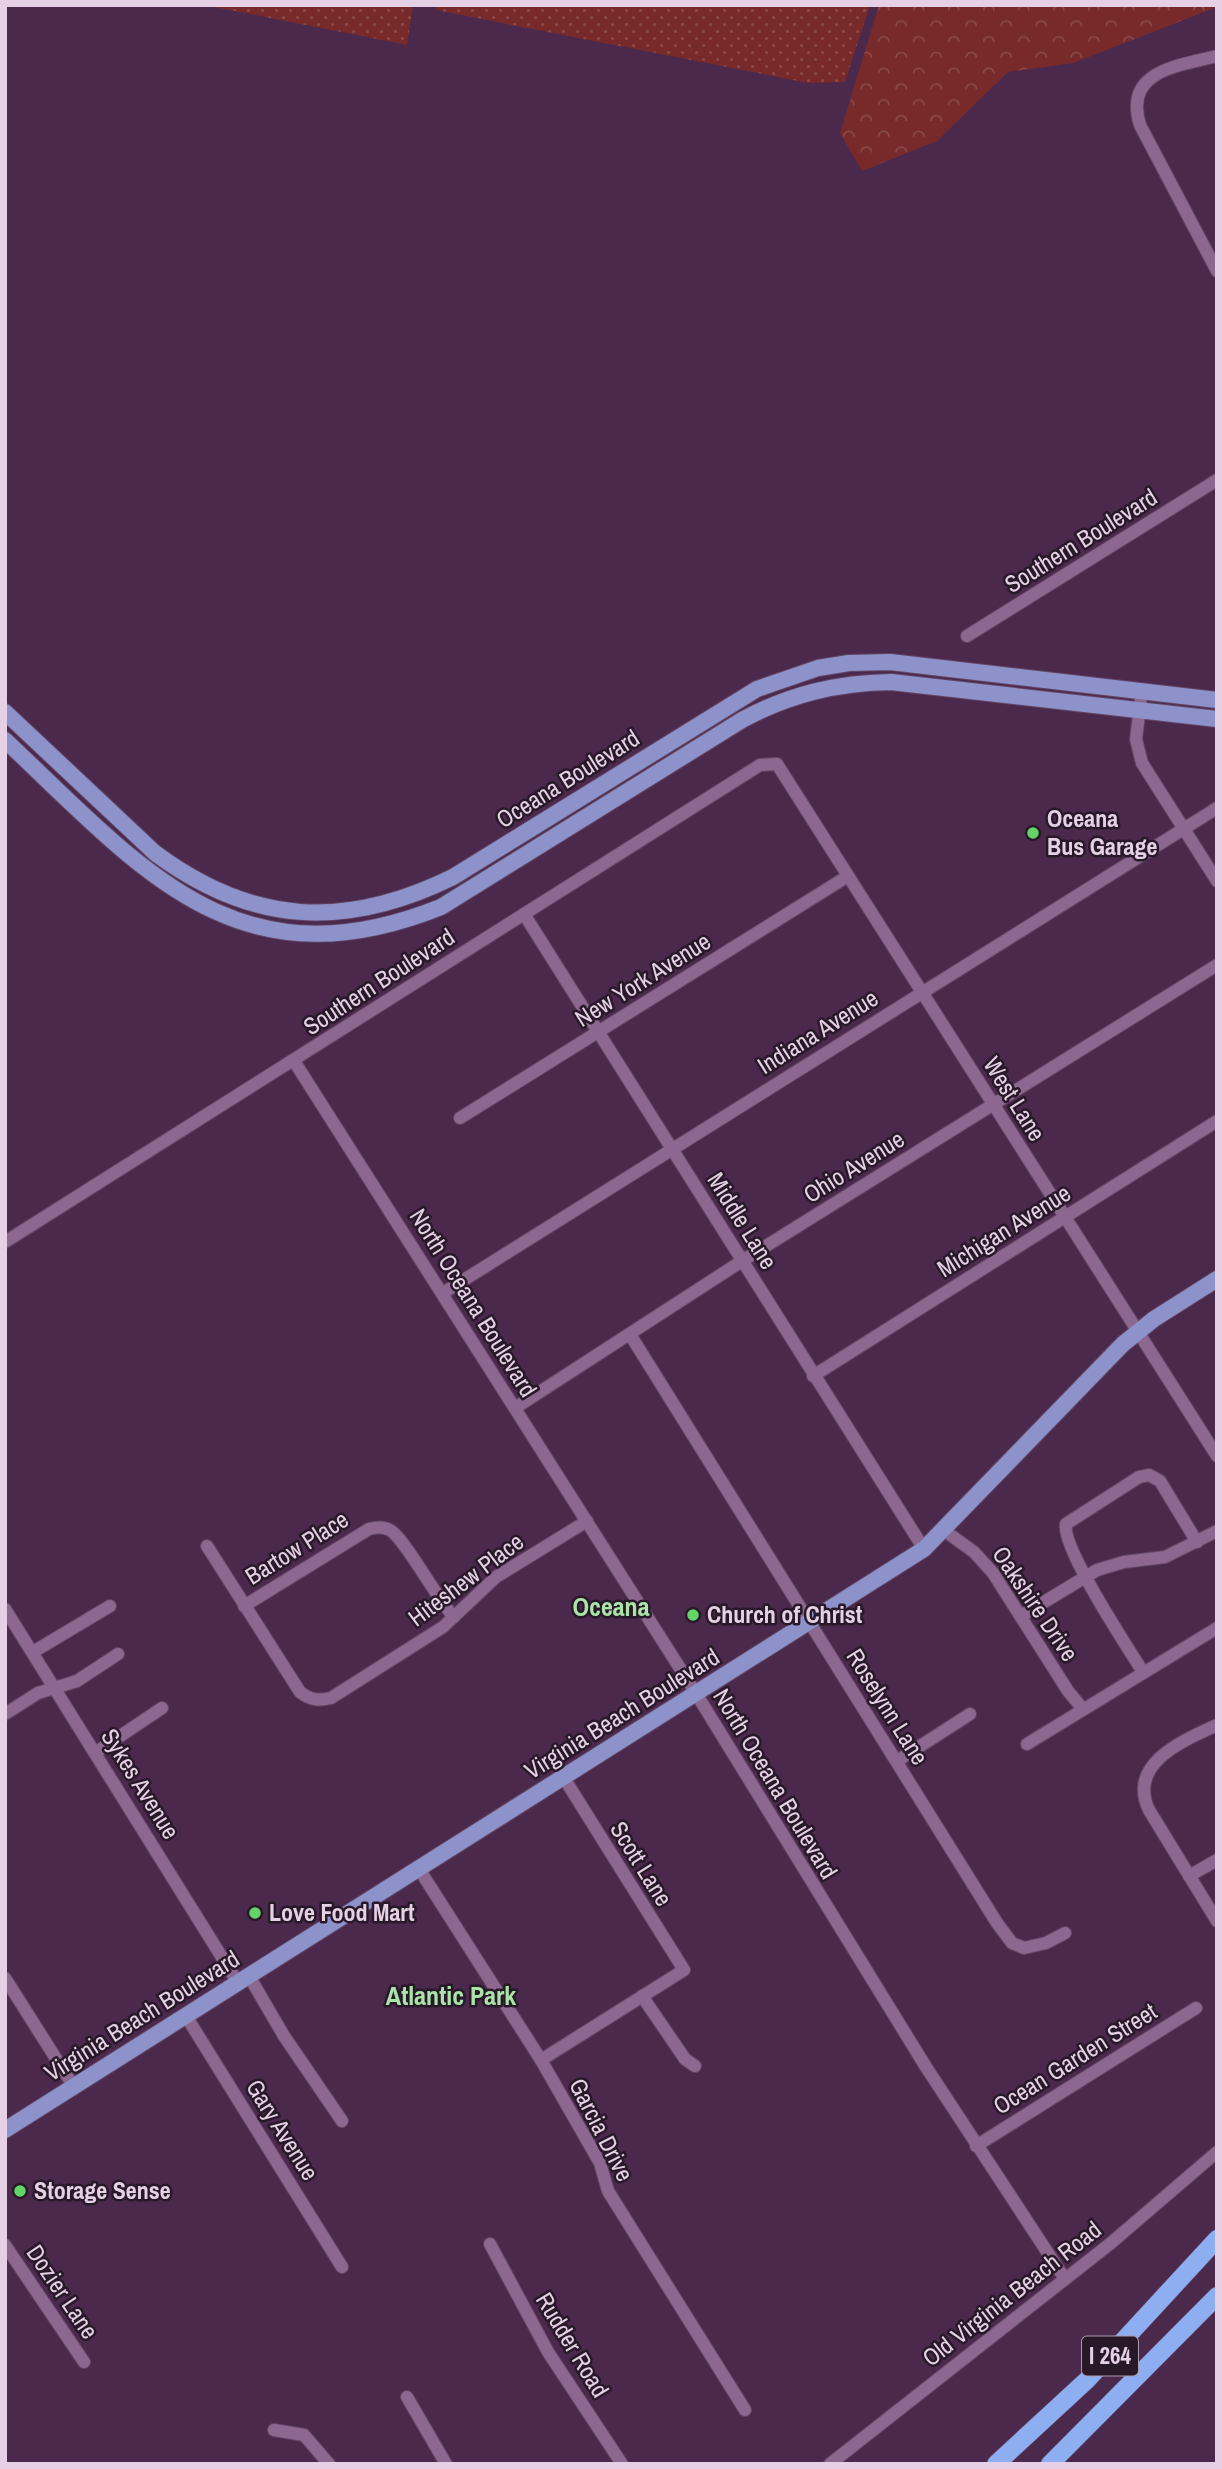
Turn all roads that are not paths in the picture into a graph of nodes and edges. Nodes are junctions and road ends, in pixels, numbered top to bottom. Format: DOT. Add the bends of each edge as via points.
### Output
graph roads {
  1 [pos="1217,55"];
  2 [pos="1217,271"];
  3 [pos="1217,481"];
  4 [pos="967,636"];
  5 [pos="1142,690"];
  6 [pos="1217,700"];
  7 [pos="1138,711"];
  8 [pos="5,712"];
  9 [pos="1217,719"];
  10 [pos="5,740"];
  11 [pos="777,764"];
  12 [pos="1217,808"];
  13 [pos="1184,828"];
  14 [pos="848,876"];
  15 [pos="1217,881"];
  16 [pos="268,908"];
  17 [pos="524,914"];
  18 [pos="264,927"];
  19 [pos="1217,965"];
  20 [pos="921,992"];
  21 [pos="598,1033"];
  22 [pos="294,1061"];
  23 [pos="993,1104"];
  24 [pos="460,1118"];
  25 [pos="1217,1121"];
  26 [pos="671,1148"];
  27 [pos="1065,1218"];
  28 [pos="5,1242"];
  29 [pos="742,1261"];
  30 [pos="1217,1279"];
  31 [pos="443,1293"];
  32 [pos="1138,1331"];
  33 [pos="631,1336"];
  34 [pos="813,1376"];
  35 [pos="515,1408"];
  36 [pos="1217,1456"];
  37 [pos="587,1521"];
  38 [pos="945,1531"];
  39 [pos="1217,1531"];
  40 [pos="1197,1542"];
  41 [pos="207,1546"];
  42 [pos="924,1549"];
  43 [pos="1086,1577"];
  44 [pos="110,1606"];
  45 [pos="244,1606"];
  46 [pos="5,1609"];
  47 [pos="1021,1616"];
  48 [pos="454,1617"];
  49 [pos="810,1623"];
  50 [pos="1217,1628"];
  51 [pos="33,1652"];
  52 [pos="118,1654"];
  53 [pos="1143,1672"];
  54 [pos="56,1689"];
  55 [pos="697,1695"];
  56 [pos="162,1708"];
  57 [pos="1082,1708"];
  58 [pos="5,1714"];
  59 [pos="970,1714"];
  60 [pos="1217,1725"];
  61 [pos="1027,1744"];
  62 [pos="95,1753"];
  63 [pos="897,1761"];
  64 [pos="564,1779"];
  65 [pos="1217,1860"];
  66 [pos="419,1869"];
  67 [pos="1189,1876"];
  68 [pos="1217,1921"];
  69 [pos="1065,1933"];
  70 [pos="5,1978"];
  71 [pos="243,1979"];
  72 [pos="642,1996"];
  73 [pos="1196,2008"];
  74 [pos="186,2016"];
  75 [pos="541,2060"];
  76 [pos="695,2066"];
  77 [pos="74,2087"];
  78 [pos="342,2122"];
  79 [pos="5,2130"];
  80 [pos="976,2146"];
  81 [pos="1217,2152"];
  82 [pos="1217,2239"];
  83 [pos="490,2244"];
  84 [pos="5,2245"];
  85 [pos="342,2267"];
  86 [pos="1065,2279"];
  87 [pos="1217,2296"];
  88 [pos="84,2362"];
  89 [pos="407,2397"];
  90 [pos="745,2410"];
  91 [pos="274,2430"];
  92 [pos="328,2464"];
  93 [pos="446,2464"];
  94 [pos="622,2464"];
  95 [pos="830,2464"];
  96 [pos="996,2464"];
  97 [pos="1050,2464"];
  1 -- 2 [label="street" via="1153,75 1138,93 1136,114"];
  3 -- 4 [label="street, Southern Boulevard"];
  5 -- 6 [label="main road, Oceana Boulevard"];
  5 -- 7 [label="street"];
  5 -- 16 [label="main road, Oceana Boulevard" via="890,662 818,668 784,678 732,703 420,893 384,906 350,911"];
  7 -- 9 [label="main road, Oceana Boulevard"];
  7 -- 13 [label="street" via="1136,739 1142,763"];
  7 -- 18 [label="main road, Oceana Boulevard" via="891,682 819,688 742,720 441,906 357,931 299,933"];
  8 -- 16 [label="main road, Oceana Boulevard" via="175,868 216,891"];
  10 -- 18 [label="main road, Oceana Boulevard" via="143,869 180,895 222,915"];
  11 -- 14 [label="street, West Lane"];
  11 -- 17 [label="street, Southern Boulevard" via="760,765"];
  12 -- 13 [label="street, Indiana Avenue"];
  13 -- 15 [label="street"];
  13 -- 20 [label="street, Indiana Avenue"];
  14 -- 20 [label="street, West Lane"];
  14 -- 21 [label="street, New York Avenue"];
  16 -- 18 [label="main road"];
  17 -- 21 [label="street, Middle Lane"];
  17 -- 22 [label="street, Southern Boulevard"];
  19 -- 23 [label="street, Ohio Avenue"];
  20 -- 23 [label="street, West Lane"];
  20 -- 26 [label="street, Indiana Avenue"];
  21 -- 24 [label="street, New York Avenue"];
  21 -- 26 [label="street, Middle Lane"];
  22 -- 28 [label="street, Southern Boulevard"];
  22 -- 31 [label="street, North Oceana Boulevard"];
  23 -- 27 [label="street, West Lane"];
  23 -- 29 [label="street, Ohio Avenue"];
  25 -- 27 [label="street, Michigan Avenue"];
  26 -- 29 [label="street, Middle Lane"];
  26 -- 31 [label="street, Indiana Avenue"];
  27 -- 32 [label="street, West Lane"];
  27 -- 34 [label="street, Michigan Avenue"];
  29 -- 33 [label="street, Ohio Avenue"];
  29 -- 34 [label="street, Middle Lane"];
  30 -- 32 [label="main road, Virginia Beach Boulevard"];
  31 -- 35 [label="street, North Oceana Boulevard"];
  32 -- 36 [label="street, West Lane"];
  32 -- 38 [label="main road, Virginia Beach Boulevard"];
  33 -- 35 [label="street, Ohio Avenue"];
  33 -- 49 [label="street, Roselynn Lane"];
  34 -- 42 [label="street, Middle Lane"];
  35 -- 37 [label="street, North Oceana Boulevard"];
  37 -- 48 [label="street, Hiteshew Place" via="496,1577"];
  37 -- 55 [label="street, North Oceana Boulevard"];
  38 -- 42 [label="main road, Virginia Beach Boulevard"];
  38 -- 47 [label="street, Oakshire Drive" via="982,1560"];
  39 -- 40 [label="street"];
  40 -- 43 [label="street" via="1165,1557 1111,1565"];
  40 -- 43 [label="street" via="1160,1481 1143,1475 1066,1524"];
  41 -- 45 [label="street"];
  42 -- 49 [label="main road, Virginia Beach Boulevard"];
  43 -- 47 [label="street"];
  43 -- 53 [label="street"];
  44 -- 51 [label="street"];
  45 -- 48 [label="street, Bartow Place" via="369,1529 380,1527 398,1538"];
  45 -- 48 [label="street, Hiteshew Place" via="306,1697 322,1700"];
  46 -- 51 [label="street, Sykes Avenue"];
  47 -- 57 [label="street, Oakshire Drive"];
  49 -- 55 [label="main road, Virginia Beach Boulevard"];
  49 -- 63 [label="street, Roselynn Lane"];
  50 -- 53 [label="street"];
  51 -- 54 [label="street, Sykes Avenue"];
  52 -- 54 [label="street"];
  53 -- 57 [label="street"];
  54 -- 58 [label="street" via="38,1693"];
  54 -- 62 [label="street, Sykes Avenue"];
  55 -- 64 [label="main road, Virginia Beach Boulevard"];
  55 -- 80 [label="street, North Oceana Boulevard"];
  56 -- 62 [label="street"];
  57 -- 61 [label="street"];
  59 -- 63 [label="street"];
  60 -- 67 [label="street" via="1157,1759 1143,1782 1144,1800"];
  62 -- 71 [label="street, Sykes Avenue"];
  63 -- 69 [label="street, Roselynn Lane" via="1012,1942 1031,1948"];
  64 -- 66 [label="main road, Virginia Beach Boulevard"];
  64 -- 72 [label="street, Scott Lane" via="684,1970"];
  65 -- 67 [label="street"];
  66 -- 71 [label="main road, Virginia Beach Boulevard"];
  66 -- 75 [label="street, Garcia Drive"];
  67 -- 68 [label="street"];
  70 -- 77 [label="street"];
  71 -- 74 [label="main road, Virginia Beach Boulevard"];
  71 -- 78 [label="street, Sykes Avenue"];
  72 -- 75 [label="street"];
  72 -- 76 [label="street" via="685,2059"];
  73 -- 80 [label="street, Ocean Garden Street"];
  74 -- 77 [label="main road, Virginia Beach Boulevard"];
  74 -- 85 [label="street, Gary Avenue"];
  75 -- 90 [label="street, Garcia Drive" via="600,2163 608,2190"];
  77 -- 79 [label="main road, Virginia Beach Boulevard"];
  80 -- 86 [label="street, North Oceana Boulevard"];
  81 -- 86 [label="street, Old Virginia Beach Road"];
  82 -- 96 [label="highway, I 264" via="1087,2380"];
  83 -- 94 [label="street, Rudder Road" via="548,2352"];
  84 -- 88 [label="street, Dozier Lane"];
  86 -- 95 [label="street, Old Virginia Beach Road"];
  87 -- 97 [label="highway, I 264"];
  89 -- 93 [label="street"];
  91 -- 92 [label="street" via="304,2435"];
}
